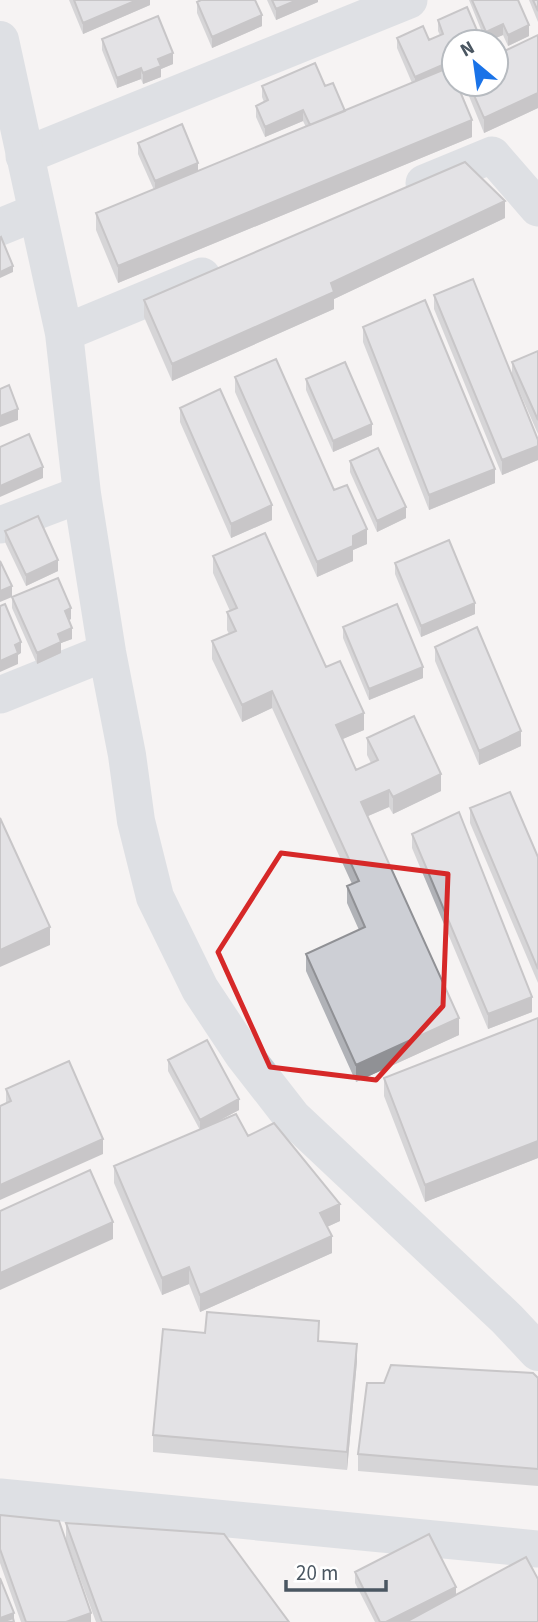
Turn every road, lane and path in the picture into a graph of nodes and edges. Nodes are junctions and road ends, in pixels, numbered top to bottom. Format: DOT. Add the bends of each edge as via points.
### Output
graph roads {
  1 [pos="409,0"];
  2 [pos="0,40"];
  3 [pos="24,156"];
  4 [pos="391,197"];
  5 [pos="538,208"];
  6 [pos="37,212"];
  7 [pos="0,227"];
  8 [pos="228,265"];
  9 [pos="64,333"];
  10 [pos="82,494"];
  11 [pos="0,526"];
  12 [pos="107,652"];
  13 [pos="0,695"];
  14 [pos="538,1352"];
  15 [pos="0,1497"];
  16 [pos="538,1549"];
  1 -- 3 [label="street"];
  2 -- 3 [label="street"];
  3 -- 6 [label="street"];
  4 -- 5 [label="street" via="492,155"];
  6 -- 7 [label="street"];
  6 -- 9 [label="street"];
  8 -- 9 [label="street"];
  9 -- 10 [label="street"];
  10 -- 11 [label="street"];
  10 -- 12 [label="street"];
  12 -- 13 [label="street"];
  12 -- 14 [label="street" via="136,821 155,897 200,989 292,1117"];
  15 -- 16 [label="street"];
}
